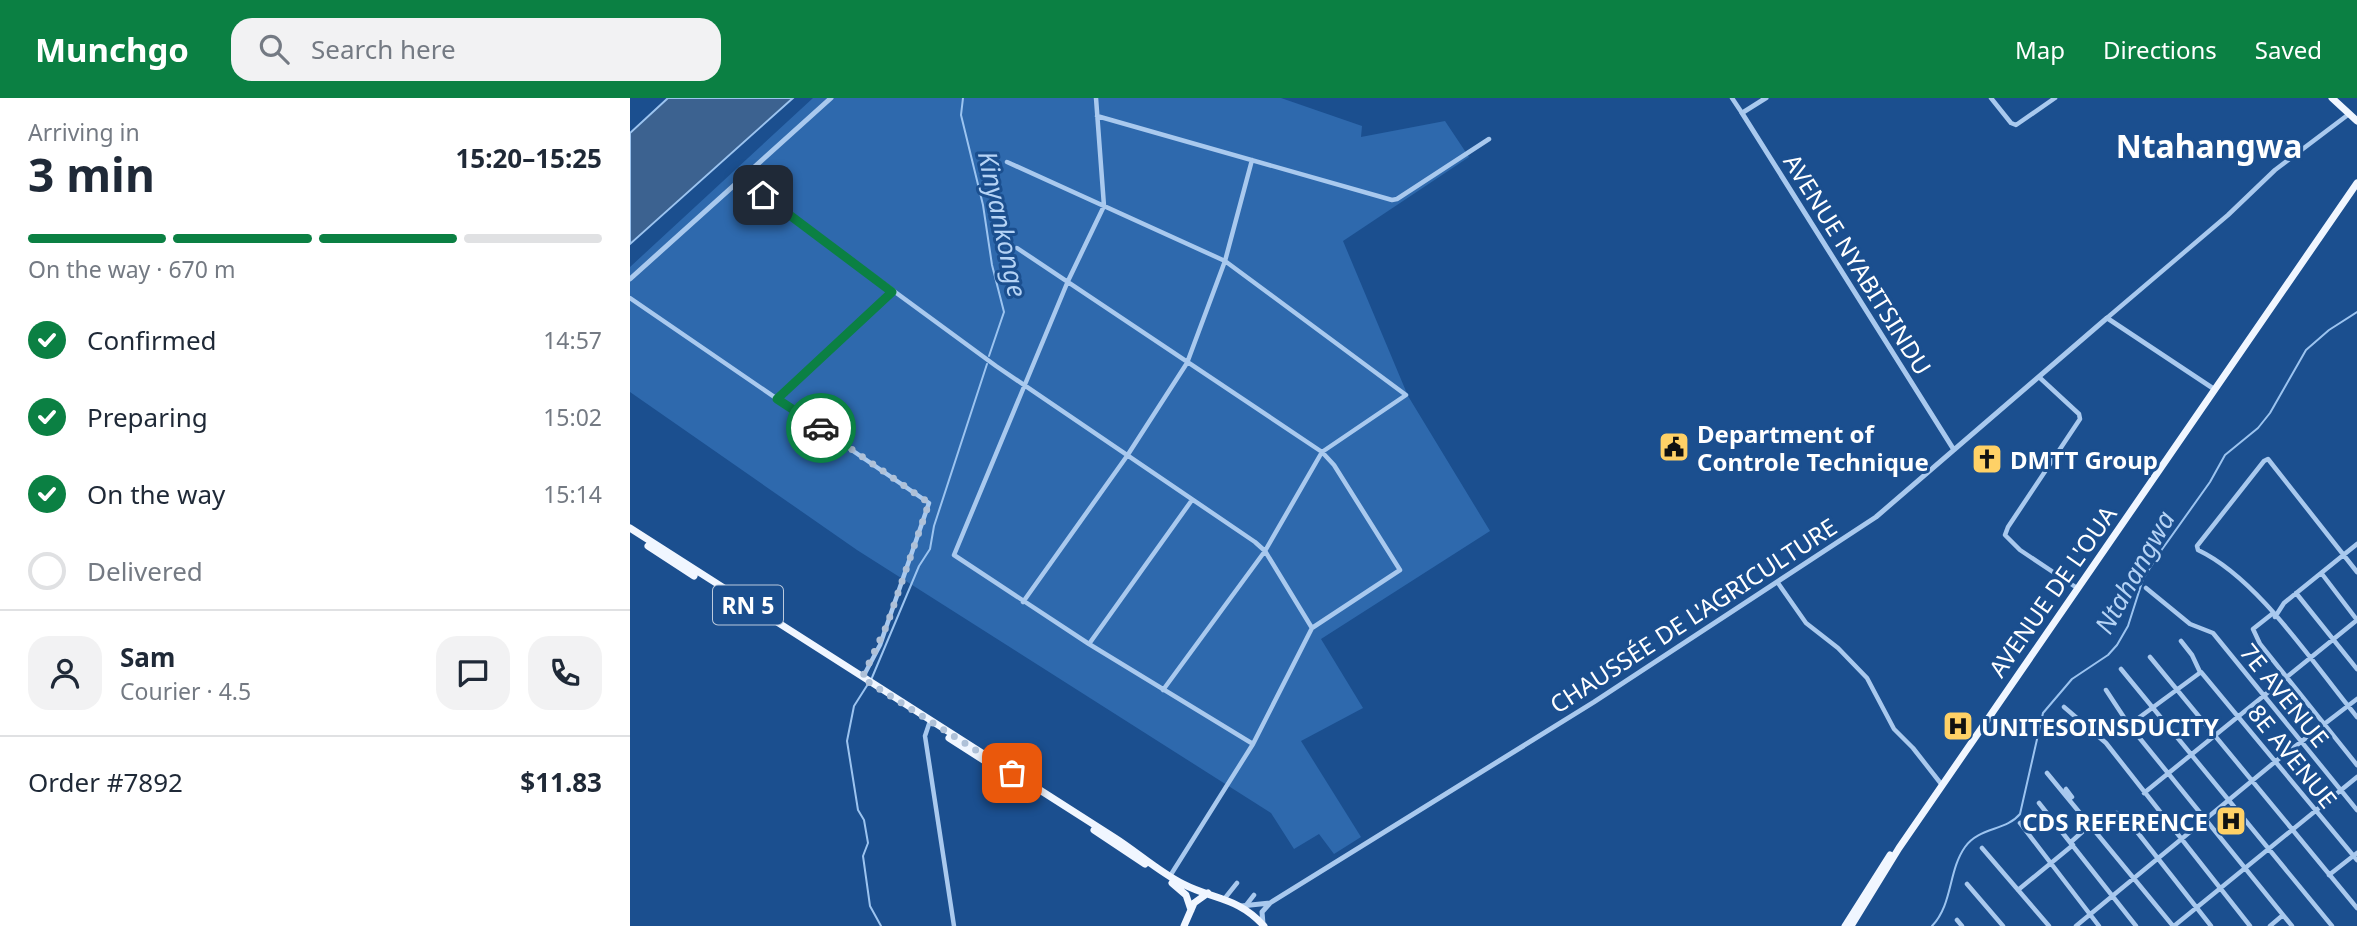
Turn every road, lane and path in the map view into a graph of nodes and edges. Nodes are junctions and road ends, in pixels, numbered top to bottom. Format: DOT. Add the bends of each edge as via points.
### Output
graph roads {
  1 [pos="831,98"];
  2 [pos="1096,98"];
  3 [pos="1732,98"];
  4 [pos="1766,98"];
  5 [pos="1991,98"];
  6 [pos="2055,98"];
  7 [pos="2332,98"];
  8 [pos="1742,113"];
  9 [pos="2350,114"];
  10 [pos="1097,116"];
  11 [pos="2357,121"];
  12 [pos="1489,139"];
  13 [pos="1252,160"];
  14 [pos="1007,162"];
  15 [pos="741,179"];
  16 [pos="2357,183"];
  17 [pos="1104,206"];
  18 [pos="1017,248"];
  19 [pos="1225,261"];
  20 [pos="630,279"];
  21 [pos="1068,281"];
  22 [pos="892,292"];
  23 [pos="630,298"];
  24 [pos="2107,318"];
  25 [pos="1187,363"];
  26 [pos="2039,377"];
  27 [pos="1024,386"];
  28 [pos="2214,389"];
  29 [pos="777,399"];
  30 [pos="1954,450"];
  31 [pos="1322,452"];
  32 [pos="1127,456"];
  33 [pos="1192,499"];
  34 [pos="630,528"];
  35 [pos="630,534"];
  36 [pos="2357,544"];
  37 [pos="1265,551"];
  38 [pos="2344,556"];
  39 [pos="2357,572"];
  40 [pos="2322,574"];
  41 [pos="1778,583"];
  42 [pos="2077,588"];
  43 [pos="2146,589"];
  44 [pos="2297,593"];
  45 [pos="1023,602"];
  46 [pos="2274,615"];
  47 [pos="2357,620"];
  48 [pos="1312,628"];
  49 [pos="2181,640"];
  50 [pos="2333,640"];
  51 [pos="1088,644"];
  52 [pos="2150,657"];
  53 [pos="2310,660"];
  54 [pos="2121,668"];
  55 [pos="2357,669"];
  56 [pos="2201,673"];
  57 [pos="2286,678"];
  58 [pos="867,683"];
  59 [pos="2176,688"];
  60 [pos="1163,690"];
  61 [pos="2106,690"];
  62 [pos="2262,697"];
  63 [pos="2357,699"];
  64 [pos="2064,706"];
  65 [pos="2152,706"];
  66 [pos="2348,706"];
  67 [pos="2238,716"];
  68 [pos="2357,717"];
  69 [pos="929,723"];
  70 [pos="2129,724"];
  71 [pos="2325,726"];
  72 [pos="2215,736"];
  73 [pos="2302,743"];
  74 [pos="1253,744"];
  75 [pos="2192,754"];
  76 [pos="2276,761"];
  77 [pos="2357,765"];
  78 [pos="2048,773"];
  79 [pos="2168,774"];
  80 [pos="2357,777"];
  81 [pos="2252,782"];
  82 [pos="1942,785"];
  83 [pos="2066,789"];
  84 [pos="2340,791"];
  85 [pos="2144,793"];
  86 [pos="2230,802"];
  87 [pos="2039,803"];
  88 [pos="2357,810"];
  89 [pos="2315,811"];
  90 [pos="2206,821"];
  91 [pos="2020,823"];
  92 [pos="2095,827"];
  93 [pos="2292,830"];
  94 [pos="2182,840"];
  95 [pos="2072,844"];
  96 [pos="1982,848"];
  97 [pos="2267,848"];
  98 [pos="2356,856"];
  99 [pos="2158,860"];
  100 [pos="2050,862"];
  101 [pos="2243,869"];
  102 [pos="2329,875"];
  103 [pos="1171,878"];
  104 [pos="1876,879"];
  105 [pos="2134,879"];
  106 [pos="1237,883"];
  107 [pos="1967,884"];
  108 [pos="2219,888"];
  109 [pos="2018,890"];
  110 [pos="1209,893"];
  111 [pos="1254,894"];
  112 [pos="2113,896"];
  113 [pos="1225,898"];
  114 [pos="1270,903"];
  115 [pos="1244,905"];
  116 [pos="2196,908"];
  117 [pos="2357,908"];
  118 [pos="1191,912"];
  119 [pos="2090,914"];
  120 [pos="2283,915"];
  121 [pos="1957,920"];
  122 [pos="1194,923"];
  123 [pos="1264,925"];
  124 [pos="954,926"];
  125 [pos="1184,926"];
  126 [pos="1845,926"];
  127 [pos="1851,926"];
  128 [pos="1962,926"];
  129 [pos="2003,926"];
  130 [pos="2049,926"];
  131 [pos="2076,926"];
  132 [pos="2099,926"];
  133 [pos="2136,926"];
  134 [pos="2174,926"];
  135 [pos="2211,926"];
  136 [pos="2250,926"];
  137 [pos="2270,926"];
  138 [pos="2292,926"];
  139 [pos="2333,926"];
  1 -- 15 [label="street"];
  2 -- 10 [label="street"];
  3 -- 8 [label="street, AVENUE NYABITSINDU"];
  4 -- 8 [label="street"];
  5 -- 6 [label="street" via="2016,125"];
  7 -- 9 [label="main road"];
  8 -- 30 [label="street, AVENUE NYABITSINDU"];
  9 -- 11 [label="main road"];
  9 -- 24 [label="street, CHAUSSÉE DE L'AGRICULTURE" via="2274,170"];
  10 -- 13 [label="street"];
  10 -- 17 [label="street"];
  12 -- 13 [label="street" via="1395,200"];
  13 -- 19 [label="street"];
  14 -- 17 [label="street"];
  15 -- 20 [label="street"];
  15 -- 22 [label="street"];
  16 -- 28 [label="main road, AVENUE DE L'OUA"];
  17 -- 19 [label="street"];
  17 -- 21 [label="street"];
  18 -- 21 [label="street"];
  19 -- 25 [label="street"];
  19 -- 31 [label="street" via="1406,396"];
  21 -- 25 [label="street"];
  21 -- 27 [label="street"];
  22 -- 27 [label="street"];
  22 -- 29 [label="street"];
  23 -- 29 [label="street"];
  24 -- 26 [label="street, CHAUSSÉE DE L'AGRICULTURE"];
  24 -- 28 [label="street"];
  25 -- 31 [label="street"];
  25 -- 32 [label="street"];
  26 -- 30 [label="street, CHAUSSÉE DE L'AGRICULTURE"];
  26 -- 42 [label="street" via="2080,419 2005,535"];
  27 -- 32 [label="street"];
  27 -- 45 [label="street" via="954,553"];
  28 -- 42 [label="main road, AVENUE DE L'OUA"];
  29 -- 58 [label="street" via="929,503"];
  30 -- 41 [label="street, CHAUSSÉE DE L'AGRICULTURE" via="1876,517"];
  31 -- 37 [label="street"];
  31 -- 48 [label="street" via="1400,570"];
  32 -- 33 [label="street"];
  32 -- 45 [label="street"];
  33 -- 37 [label="street"];
  33 -- 51 [label="street"];
  34 -- 58 [label="main road, RN 5"];
  35 -- 58 [label="main road, RN 5"];
  36 -- 38 [label="street"];
  37 -- 48 [label="street"];
  37 -- 60 [label="street"];
  38 -- 39 [label="street"];
  38 -- 40 [label="street"];
  38 -- 46 [label="street" via="2271,461 2264,461 2197,546 2246,582"];
  40 -- 44 [label="street"];
  40 -- 47 [label="street"];
  41 -- 82 [label="street" via="1807,623 1867,678 1894,729"];
  41 -- 114 [label="street, CHAUSSÉE DE L'AGRICULTURE"];
  42 -- 82 [label="main road, AVENUE DE L'OUA"];
  43 -- 62 [label="street, 7E AVENUE" via="2190,624 2213,633"];
  44 -- 46 [label="street"];
  44 -- 50 [label="street"];
  45 -- 51 [label="street"];
  46 -- 53 [label="street"];
  46 -- 57 [label="street" via="2253,630"];
  47 -- 50 [label="street"];
  48 -- 74 [label="street"];
  49 -- 56 [label="street, 8E AVENUE"];
  50 -- 53 [label="street"];
  50 -- 55 [label="street"];
  51 -- 60 [label="street"];
  52 -- 59 [label="street"];
  53 -- 57 [label="street"];
  53 -- 66 [label="street"];
  54 -- 65 [label="street"];
  56 -- 59 [label="street"];
  56 -- 67 [label="street, 8E AVENUE"];
  57 -- 62 [label="street"];
  57 -- 71 [label="street"];
  58 -- 69 [label="main road, RN 5"];
  59 -- 65 [label="street"];
  59 -- 72 [label="street"];
  60 -- 74 [label="street"];
  61 -- 70 [label="street"];
  62 -- 67 [label="street"];
  62 -- 73 [label="street, 7E AVENUE"];
  63 -- 66 [label="street"];
  64 -- 85 [label="street" via="2106,743"];
  65 -- 70 [label="street"];
  65 -- 75 [label="street"];
  66 -- 68 [label="street"];
  66 -- 71 [label="street"];
  67 -- 72 [label="street"];
  67 -- 76 [label="street, 8E AVENUE"];
  69 -- 103 [label="main road, RN 5"];
  69 -- 124 [label="street" via="925,736"];
  70 -- 79 [label="street"];
  71 -- 73 [label="street"];
  71 -- 77 [label="street"];
  72 -- 75 [label="street"];
  72 -- 81 [label="street"];
  73 -- 76 [label="street"];
  73 -- 84 [label="street, 7E AVENUE"];
  74 -- 103 [label="street"];
  75 -- 79 [label="street"];
  75 -- 86 [label="street"];
  76 -- 81 [label="street"];
  76 -- 89 [label="street, 8E AVENUE"];
  78 -- 92 [label="street"];
  79 -- 85 [label="street"];
  79 -- 90 [label="street"];
  80 -- 84 [label="street"];
  81 -- 86 [label="street"];
  81 -- 93 [label="street"];
  82 -- 104 [label="main road, AVENUE DE L'OUA"];
  83 -- 92 [label="street"];
  84 -- 88 [label="street, 7E AVENUE"];
  84 -- 89 [label="street"];
  85 -- 94 [label="street"];
  86 -- 90 [label="street"];
  86 -- 97 [label="street"];
  87 -- 95 [label="street"];
  89 -- 93 [label="street"];
  89 -- 98 [label="street, 8E AVENUE"];
  90 -- 94 [label="street"];
  90 -- 101 [label="street"];
  91 -- 100 [label="street"];
  92 -- 95 [label="street"];
  92 -- 99 [label="street" via="2116,813 2123,814"];
  92 -- 105 [label="street"];
  93 -- 97 [label="street"];
  93 -- 102 [label="street"];
  94 -- 99 [label="street"];
  94 -- 108 [label="street"];
  95 -- 100 [label="street"];
  95 -- 112 [label="street"];
  96 -- 109 [label="street"];
  97 -- 101 [label="street"];
  97 -- 139 [label="street"];
  98 -- 102 [label="street"];
  99 -- 105 [label="street"];
  99 -- 116 [label="street"];
  100 -- 109 [label="street"];
  100 -- 119 [label="street"];
  101 -- 108 [label="street"];
  101 -- 120 [label="street"];
  102 -- 117 [label="street"];
  103 -- 110 [label="main road"];
  103 -- 118 [label="main road" via="1183,891"];
  104 -- 126 [label="main road, AVENUE DE L'OUA"];
  104 -- 127 [label="main road, AVENUE DE L'OUA"];
  105 -- 112 [label="street"];
  105 -- 134 [label="street"];
  106 -- 113 [label="street"];
  107 -- 129 [label="street"];
  108 -- 116 [label="street"];
  108 -- 136 [label="street"];
  109 -- 130 [label="street"];
  110 -- 113 [label="main road"];
  110 -- 118 [label="main road" via="1197,899"];
  111 -- 115 [label="street"];
  112 -- 119 [label="street"];
  112 -- 133 [label="street"];
  113 -- 115 [label="main road"];
  114 -- 115 [label="street, CHAUSSÉE DE L'AGRICULTURE"];
  114 -- 123 [label="street" via="1262,912"];
  115 -- 123 [label="main road"];
  116 -- 134 [label="street"];
  116 -- 135 [label="street"];
  118 -- 122 [label="main road"];
  118 -- 125 [label="main road"];
  119 -- 131 [label="street"];
  119 -- 132 [label="street"];
  120 -- 137 [label="street"];
  120 -- 138 [label="street"];
  121 -- 128 [label="street"];
}
